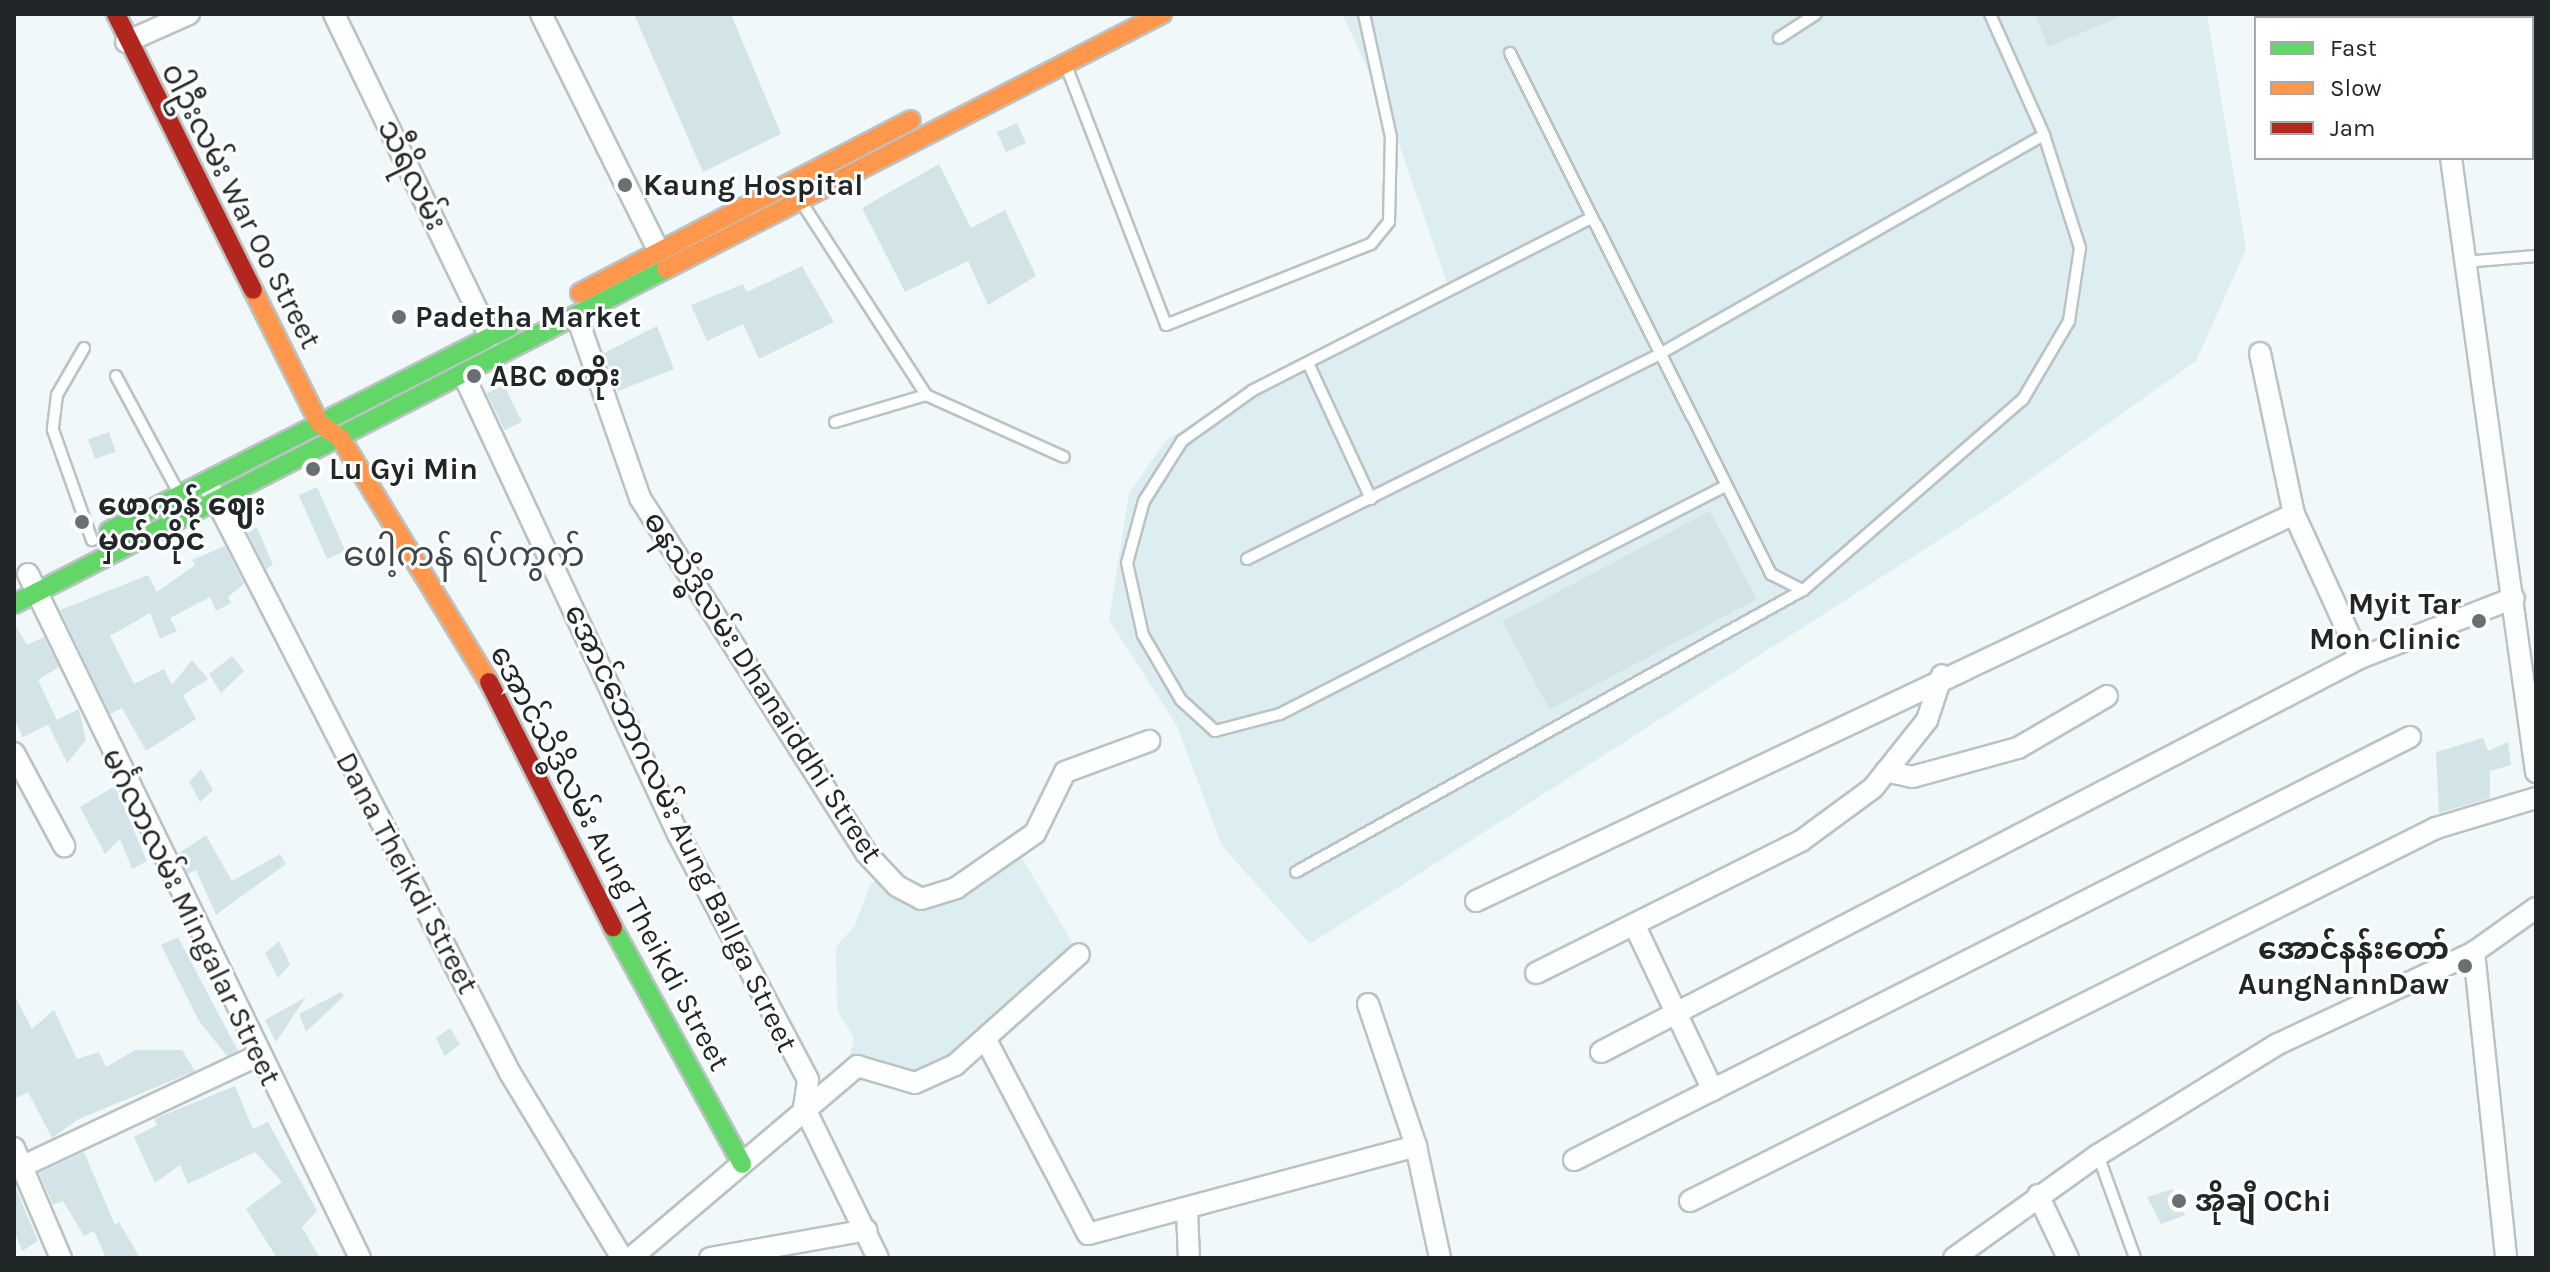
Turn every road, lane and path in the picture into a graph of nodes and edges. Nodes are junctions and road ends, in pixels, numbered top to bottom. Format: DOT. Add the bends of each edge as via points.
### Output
graph roads {
  1 [pos="116,14"];
  2 [pos="189,14"];
  3 [pos="334,14"];
  4 [pos="541,14"];
  5 [pos="1117,14"];
  6 [pos="1162,14"];
  7 [pos="1364,14"];
  8 [pos="1816,14"];
  9 [pos="1990,14"];
  10 [pos="1779,38"];
  11 [pos="126,42"];
  12 [pos="1510,53"];
  13 [pos="1065,63"];
  14 [pos="2044,135"];
  15 [pos="2451,160"];
  16 [pos="792,180"];
  17 [pos="801,202"];
  18 [pos="1589,219"];
  19 [pos="658,250"];
  20 [pos="2536,256"];
  21 [pos="2464,262"];
  22 [pos="577,317"];
  23 [pos="490,336"];
  24 [pos="84,348"];
  25 [pos="2260,353"];
  26 [pos="1658,355"];
  27 [pos="1308,363"];
  28 [pos="116,376"];
  29 [pos="464,376"];
  30 [pos="926,395"];
  31 [pos="835,422"];
  32 [pos="319,423"];
  33 [pos="341,439"];
  34 [pos="1064,457"];
  35 [pos="206,480"];
  36 [pos="1724,487"];
  37 [pos="179,494"];
  38 [pos="1371,499"];
  39 [pos="217,501"];
  40 [pos="2294,514"];
  41 [pos="189,515"];
  42 [pos="92,540"];
  43 [pos="101,559"];
  44 [pos="1247,559"];
  45 [pos="26,583"];
  46 [pos="1803,590"];
  47 [pos="2514,598"];
  48 [pos="14,604"];
  49 [pos="2360,658"];
  50 [pos="1942,675"];
  51 [pos="2107,696"];
  52 [pos="2410,737"];
  53 [pos="1149,741"];
  54 [pos="14,753"];
  55 [pos="1886,771"];
  56 [pos="2536,772"];
  57 [pos="2536,798"];
  58 [pos="64,846"];
  59 [pos="1296,872"];
  60 [pos="1476,901"];
  61 [pos="2536,908"];
  62 [pos="1634,924"];
  63 [pos="2474,952"];
  64 [pos="1079,954"];
  65 [pos="1536,973"];
  66 [pos="1368,1004"];
  67 [pos="1676,1014"];
  68 [pos="986,1040"];
  69 [pos="1601,1052"];
  70 [pos="259,1055"];
  71 [pos="1713,1090"];
  72 [pos="804,1107"];
  73 [pos="1416,1146"];
  74 [pos="2098,1155"];
  75 [pos="18,1158"];
  76 [pos="1574,1160"];
  77 [pos="742,1164"];
  78 [pos="2038,1195"];
  79 [pos="1690,1201"];
  80 [pos="1187,1211"];
  81 [pos="867,1230"];
  82 [pos="747,1256"];
  83 [pos="637,1257"];
  84 [pos="61,1258"];
  85 [pos="360,1258"];
  86 [pos="710,1258"];
  87 [pos="878,1258"];
  88 [pos="1189,1258"];
  89 [pos="1440,1258"];
  90 [pos="1954,1258"];
  91 [pos="2068,1258"];
  92 [pos="2135,1258"];
  93 [pos="2506,1258"];
  1 -- 11 [label="main road, ဝါဦးလမ်း War Oo Street"];
  2 -- 11 [label="street"];
  3 -- 23 [label="street, သီရိလမ်း"];
  4 -- 19 [label="street"];
  5 -- 16 [label="main road"];
  6 -- 13 [label="main road"];
  7 -- 13 [label="lane" via="1391,137 1389,222 1371,244 1166,325"];
  8 -- 10 [label="lane"];
  9 -- 14 [label="lane"];
  11 -- 32 [label="main road, ဝါဦးလမ်း War Oo Street"];
  12 -- 18 [label="lane"];
  13 -- 17 [label="main road"];
  14 -- 26 [label="lane"];
  14 -- 46 [label="lane" via="2080,248 2069,321 2023,399"];
  15 -- 21 [label="street"];
  16 -- 17 [label="lane"];
  16 -- 19 [label="main road"];
  17 -- 22 [label="main road"];
  17 -- 30 [label="lane"];
  18 -- 26 [label="lane"];
  18 -- 27 [label="lane"];
  19 -- 23 [label="main road"];
  20 -- 21 [label="lane"];
  21 -- 47 [label="street"];
  22 -- 29 [label="main road"];
  22 -- 53 [label="street, ဓနသိဒ္ဓိလမ်း Dhanaiddhi Street" via="640,498 866,853 897,886 921,899 956,888 1035,833 1065,772"];
  23 -- 32 [label="main road"];
  24 -- 42 [label="lane" via="57,395 53,430"];
  25 -- 40 [label="street"];
  26 -- 36 [label="lane"];
  26 -- 38 [label="lane"];
  27 -- 36 [label="lane" via="1182,441 1144,501 1127,563 1143,635 1181,700 1215,731 1280,714"];
  27 -- 38 [label="lane"];
  28 -- 37 [label="lane"];
  29 -- 33 [label="main road"];
  29 -- 72 [label="street, အောင်ဘောဂလမ်း Aung Ballga Street" via="678,834 808,1080"];
  30 -- 31 [label="lane"];
  30 -- 34 [label="lane"];
  32 -- 33 [label="main road, အောင်သိဒ္ဓိလမ်း Aung Theikdi Street"];
  32 -- 35 [label="main road"];
  33 -- 39 [label="main road"];
  33 -- 77 [label="main road, အောင်သိဒ္ဓိလမ်း Aung Theikdi Street" via="513,722 631,965"];
  35 -- 37 [label="main road"];
  35 -- 39 [label="street, Dana Theikdi Street"];
  36 -- 46 [label="lane" via="1771,574"];
  37 -- 41 [label="lane"];
  37 -- 42 [label="main road"];
  38 -- 44 [label="lane"];
  39 -- 41 [label="main road"];
  39 -- 83 [label="street, Dana Theikdi Street" via="510,1073"];
  40 -- 49 [label="street"];
  40 -- 50 [label="street"];
  41 -- 43 [label="main road"];
  42 -- 43 [label="main road"];
  42 -- 45 [label="main road"];
  43 -- 45 [label="main road"];
  45 -- 48 [label="main road"];
  45 -- 70 [label="street, မင်္ဂလာလမ်း Mingalar Street"];
  46 -- 59 [label="lane"];
  47 -- 49 [label="street"];
  47 -- 56 [label="street"];
  49 -- 67 [label="street"];
  50 -- 55 [label="street" via="1927,720"];
  50 -- 60 [label="street"];
  51 -- 55 [label="street" via="2018,748 1912,777"];
  52 -- 71 [label="street"];
  54 -- 58 [label="street"];
  55 -- 62 [label="street" via="1801,841"];
  57 -- 79 [label="street" via="2436,828"];
  61 -- 63 [label="street"];
  62 -- 65 [label="street"];
  62 -- 67 [label="street"];
  63 -- 74 [label="street" via="2278,1044"];
  63 -- 93 [label="street"];
  64 -- 68 [label="street" via="1038,983"];
  66 -- 73 [label="street"];
  67 -- 69 [label="street"];
  67 -- 71 [label="street"];
  68 -- 72 [label="street" via="915,1083 857,1066"];
  68 -- 80 [label="street" via="1088,1234"];
  70 -- 75 [label="street"];
  70 -- 85 [label="street, မင်္ဂလာလမ်း Mingalar Street"];
  71 -- 76 [label="street"];
  72 -- 77 [label="street"];
  72 -- 81 [label="street"];
  73 -- 80 [label="street"];
  73 -- 89 [label="street"];
  74 -- 78 [label="street"];
  74 -- 92 [label="lane"];
  75 -- 84 [label="street"];
  77 -- 83 [label="street"];
  78 -- 90 [label="street"];
  78 -- 91 [label="street"];
  80 -- 88 [label="street"];
  81 -- 82 [label="street"];
  81 -- 87 [label="street"];
  82 -- 86 [label="street"];
}
